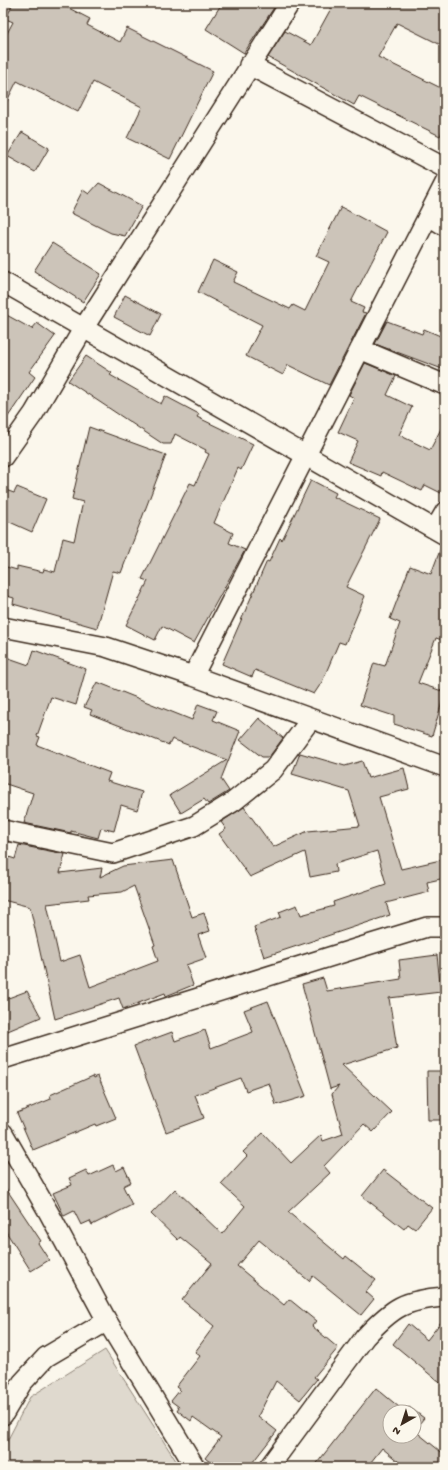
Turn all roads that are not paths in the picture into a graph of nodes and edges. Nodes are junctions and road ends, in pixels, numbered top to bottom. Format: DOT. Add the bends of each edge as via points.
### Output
graph roads {
  1 [pos="290,3"];
  2 [pos="249,65"];
  3 [pos="445,168"];
  4 [pos="445,183"];
  5 [pos="429,216"];
  6 [pos="445,226"];
  7 [pos="3,282"];
  8 [pos="83,329"];
  9 [pos="360,349"];
  10 [pos="445,385"];
  11 [pos="305,455"];
  12 [pos="3,457"];
  13 [pos="445,512"];
  14 [pos="440,532"];
  15 [pos="3,627"];
  16 [pos="193,676"];
  17 [pos="311,719"];
  18 [pos="443,763"];
  19 [pos="3,830"];
  20 [pos="445,927"];
  21 [pos="3,1059"];
  22 [pos="3,1133"];
  23 [pos="445,1297"];
  24 [pos="107,1321"];
  25 [pos="3,1415"];
  26 [pos="195,1467"];
  27 [pos="269,1467"];
  1 -- 2 [label="street"];
  2 -- 3 [label="street"];
  2 -- 8 [label="street"];
  4 -- 5 [label="street"];
  5 -- 6 [label="street"];
  5 -- 9 [label="street"];
  7 -- 8 [label="street"];
  8 -- 11 [label="street"];
  8 -- 12 [label="street" via="34,414"];
  9 -- 10 [label="street"];
  9 -- 11 [label="street"];
  11 -- 14 [label="street"];
  11 -- 16 [label="street"];
  13 -- 14 [label="street"];
  15 -- 16 [label="street" via="106,646"];
  16 -- 17 [label="street"];
  17 -- 18 [label="street"];
  17 -- 19 [label="street" via="273,770 233,802 194,826 112,853"];
  20 -- 21 [label="street" via="427,927"];
  22 -- 24 [label="street" via="49,1212"];
  23 -- 27 [label="street" via="401,1305 382,1318 365,1337"];
  24 -- 25 [label="street" via="46,1357 22,1383"];
  24 -- 26 [label="street"];
}
